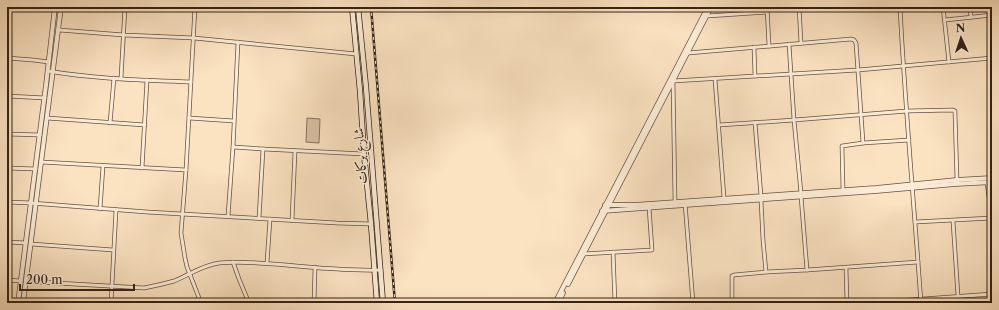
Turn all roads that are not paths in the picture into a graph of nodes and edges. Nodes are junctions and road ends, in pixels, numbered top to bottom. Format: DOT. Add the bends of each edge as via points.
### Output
graph roads {
  1 [pos="55,7"];
  2 [pos="61,7"];
  3 [pos="125,7"];
  4 [pos="195,7"];
  5 [pos="352,7"];
  6 [pos="358,7"];
  7 [pos="708,7"];
  8 [pos="711,7"];
  9 [pos="767,7"];
  10 [pos="799,7"];
  11 [pos="900,7"];
  12 [pos="944,7"];
  13 [pos="970,7"];
  14 [pos="767,12"];
  15 [pos="992,15"];
  16 [pos="707,16"];
  17 [pos="971,17"];
  18 [pos="944,20"];
  19 [pos="59,30"];
  20 [pos="124,35"];
  21 [pos="194,38"];
  22 [pos="238,42"];
  23 [pos="801,42"];
  24 [pos="789,44"];
  25 [pos="769,46"];
  26 [pos="754,47"];
  27 [pos="688,52"];
  28 [pos="356,54"];
  29 [pos="7,58"];
  30 [pos="992,58"];
  31 [pos="49,62"];
  32 [pos="949,62"];
  33 [pos="903,66"];
  34 [pos="858,70"];
  35 [pos="48,71"];
  36 [pos="53,72"];
  37 [pos="791,74"];
  38 [pos="755,76"];
  39 [pos="114,78"];
  40 [pos="121,78"];
  41 [pos="715,79"];
  42 [pos="147,80"];
  43 [pos="673,81"];
  44 [pos="191,82"];
  45 [pos="7,96"];
  46 [pos="45,98"];
  47 [pos="907,111"];
  48 [pos="861,115"];
  49 [pos="47,118"];
  50 [pos="189,118"];
  51 [pos="794,120"];
  52 [pos="234,121"];
  53 [pos="110,123"];
  54 [pos="755,123"];
  55 [pos="144,125"];
  56 [pos="719,126"];
  57 [pos="7,134"];
  58 [pos="40,135"];
  59 [pos="909,140"];
  60 [pos="863,143"];
  61 [pos="233,147"];
  62 [pos="263,149"];
  63 [pos="295,151"];
  64 [pos="364,154"];
  65 [pos="41,162"];
  66 [pos="103,166"];
  67 [pos="7,168"];
  68 [pos="142,168"];
  69 [pos="36,170"];
  70 [pos="186,170"];
  71 [pos="992,178"];
  72 [pos="957,180"];
  73 [pos="990,182"];
  74 [pos="912,186"];
  75 [pos="843,190"];
  76 [pos="801,195"];
  77 [pos="724,198"];
  78 [pos="761,198"];
  79 [pos="7,202"];
  80 [pos="675,202"];
  81 [pos="34,203"];
  82 [pos="685,203"];
  83 [pos="607,205"];
  84 [pos="649,207"];
  85 [pos="100,209"];
  86 [pos="116,210"];
  87 [pos="604,211"];
  88 [pos="182,214"];
  89 [pos="228,216"];
  90 [pos="259,218"];
  91 [pos="270,218"];
  92 [pos="992,218"];
  93 [pos="292,220"];
  94 [pos="953,221"];
  95 [pos="915,222"];
  96 [pos="371,224"];
  97 [pos="7,242"];
  98 [pos="28,244"];
  99 [pos="113,250"];
  100 [pos="613,252"];
  101 [pos="583,254"];
  102 [pos="233,262"];
  103 [pos="918,262"];
  104 [pos="267,263"];
  105 [pos="315,267"];
  106 [pos="846,268"];
  107 [pos="374,270"];
  108 [pos="381,270"];
  109 [pos="807,270"];
  110 [pos="766,272"];
  111 [pos="190,273"];
  112 [pos="7,280"];
  113 [pos="24,281"];
  114 [pos="112,286"];
  115 [pos="992,294"];
  116 [pos="958,296"];
  117 [pos="921,299"];
  118 [pos="883,302"];
  119 [pos="18,303"];
  120 [pos="24,303"];
  121 [pos="111,303"];
  122 [pos="201,303"];
  123 [pos="249,303"];
  124 [pos="314,303"];
  125 [pos="377,303"];
  126 [pos="383,303"];
  127 [pos="555,303"];
  128 [pos="558,303"];
  129 [pos="615,303"];
  130 [pos="693,303"];
  131 [pos="732,303"];
  132 [pos="847,303"];
  133 [pos="868,303"];
  134 [pos="921,303"];
  1 -- 31 [label="street"];
  2 -- 19 [label="street"];
  3 -- 20 [label="street"];
  4 -- 21 [label="street"];
  5 -- 28 [label="main road, شارع بركات"];
  6 -- 108 [label="main road, شارع بركات"];
  7 -- 83 [label="street"];
  8 -- 16 [label="street"];
  9 -- 14 [label="street"];
  10 -- 23 [label="street"];
  11 -- 33 [label="street"];
  12 -- 18 [label="street"];
  13 -- 17 [label="street"];
  14 -- 16 [label="street"];
  14 -- 25 [label="street"];
  15 -- 17 [label="street"];
  16 -- 27 [label="street"];
  17 -- 18 [label="street"];
  18 -- 32 [label="street"];
  19 -- 20 [label="street"];
  19 -- 36 [label="street"];
  20 -- 21 [label="street"];
  20 -- 40 [label="street"];
  21 -- 22 [label="street"];
  21 -- 44 [label="street"];
  22 -- 28 [label="street"];
  22 -- 52 [label="street"];
  23 -- 24 [label="street"];
  23 -- 34 [label="street" via="854,40"];
  24 -- 25 [label="street"];
  24 -- 37 [label="street"];
  25 -- 26 [label="street"];
  26 -- 27 [label="street"];
  26 -- 38 [label="street"];
  27 -- 43 [label="street"];
  28 -- 64 [label="main road, شارع بركات"];
  29 -- 31 [label="street"];
  30 -- 32 [label="street"];
  31 -- 35 [label="street"];
  32 -- 33 [label="street"];
  33 -- 34 [label="street"];
  33 -- 47 [label="street"];
  34 -- 37 [label="street"];
  34 -- 48 [label="street"];
  35 -- 36 [label="street"];
  35 -- 46 [label="street"];
  36 -- 39 [label="street"];
  36 -- 49 [label="street"];
  37 -- 38 [label="street"];
  37 -- 51 [label="street"];
  38 -- 41 [label="street"];
  39 -- 40 [label="street"];
  39 -- 53 [label="street"];
  40 -- 42 [label="street"];
  41 -- 43 [label="street"];
  41 -- 56 [label="street"];
  42 -- 44 [label="street"];
  42 -- 55 [label="street"];
  43 -- 80 [label="street"];
  43 -- 83 [label="street"];
  44 -- 50 [label="street"];
  45 -- 46 [label="street"];
  46 -- 58 [label="street"];
  47 -- 48 [label="street"];
  47 -- 59 [label="street"];
  47 -- 72 [label="street" via="955,111"];
  48 -- 51 [label="street"];
  48 -- 60 [label="street"];
  49 -- 53 [label="street"];
  49 -- 65 [label="street"];
  50 -- 52 [label="street"];
  50 -- 70 [label="street"];
  51 -- 54 [label="street"];
  51 -- 76 [label="street"];
  52 -- 61 [label="street"];
  53 -- 55 [label="street"];
  54 -- 56 [label="street"];
  54 -- 78 [label="street"];
  55 -- 68 [label="street"];
  56 -- 77 [label="street"];
  57 -- 58 [label="street"];
  58 -- 69 [label="street"];
  59 -- 60 [label="street"];
  59 -- 74 [label="street"];
  60 -- 75 [label="street" via="842,146"];
  61 -- 62 [label="street"];
  61 -- 89 [label="street"];
  62 -- 63 [label="street"];
  62 -- 90 [label="street"];
  63 -- 64 [label="street"];
  63 -- 93 [label="street"];
  64 -- 96 [label="main road, شارع بركات"];
  65 -- 66 [label="street"];
  65 -- 81 [label="street"];
  66 -- 68 [label="street"];
  66 -- 85 [label="street"];
  67 -- 69 [label="street"];
  68 -- 70 [label="street"];
  69 -- 81 [label="street"];
  70 -- 88 [label="street"];
  71 -- 72 [label="street"];
  72 -- 74 [label="street"];
  73 -- 74 [label="street"];
  73 -- 92 [label="street"];
  74 -- 75 [label="street"];
  74 -- 76 [label="street"];
  74 -- 95 [label="street"];
  75 -- 76 [label="street"];
  76 -- 78 [label="street"];
  76 -- 109 [label="street"];
  77 -- 78 [label="street"];
  77 -- 82 [label="street"];
  78 -- 82 [label="street"];
  78 -- 110 [label="street"];
  79 -- 81 [label="street"];
  80 -- 82 [label="street"];
  80 -- 83 [label="street"];
  81 -- 85 [label="street"];
  81 -- 98 [label="street"];
  82 -- 84 [label="street"];
  82 -- 130 [label="street"];
  83 -- 87 [label="street"];
  84 -- 87 [label="street"];
  84 -- 100 [label="street" via="652,250"];
  85 -- 86 [label="street"];
  86 -- 88 [label="street"];
  86 -- 99 [label="street"];
  87 -- 101 [label="street"];
  87 -- 127 [label="street"];
  88 -- 89 [label="street"];
  88 -- 111 [label="street" via="182,240"];
  89 -- 90 [label="street"];
  90 -- 91 [label="street"];
  91 -- 93 [label="street"];
  91 -- 104 [label="street"];
  92 -- 94 [label="street"];
  93 -- 96 [label="street"];
  94 -- 95 [label="street"];
  94 -- 116 [label="street"];
  95 -- 103 [label="street"];
  96 -- 107 [label="main road, شارع بركات"];
  97 -- 98 [label="street"];
  98 -- 99 [label="street"];
  98 -- 113 [label="street"];
  99 -- 114 [label="street"];
  100 -- 101 [label="street"];
  100 -- 129 [label="street"];
  101 -- 128 [label="street"];
  102 -- 104 [label="street"];
  102 -- 111 [label="street" via="217,263"];
  102 -- 123 [label="street"];
  103 -- 106 [label="street"];
  103 -- 117 [label="street"];
  104 -- 105 [label="street"];
  105 -- 107 [label="street"];
  105 -- 124 [label="street"];
  106 -- 109 [label="street"];
  106 -- 132 [label="street"];
  107 -- 108 [label="street"];
  107 -- 125 [label="main road, شارع بركات"];
  108 -- 126 [label="main road, شارع بركات"];
  109 -- 110 [label="street"];
  110 -- 131 [label="street" via="732,276"];
  111 -- 114 [label="street" via="158,286"];
  111 -- 122 [label="street"];
  112 -- 113 [label="street"];
  113 -- 114 [label="street"];
  113 -- 119 [label="street"];
  113 -- 120 [label="street"];
  114 -- 121 [label="street"];
  115 -- 116 [label="street"];
  116 -- 117 [label="street"];
  117 -- 118 [label="street"];
  117 -- 134 [label="street"];
  118 -- 133 [label="street"];
}
